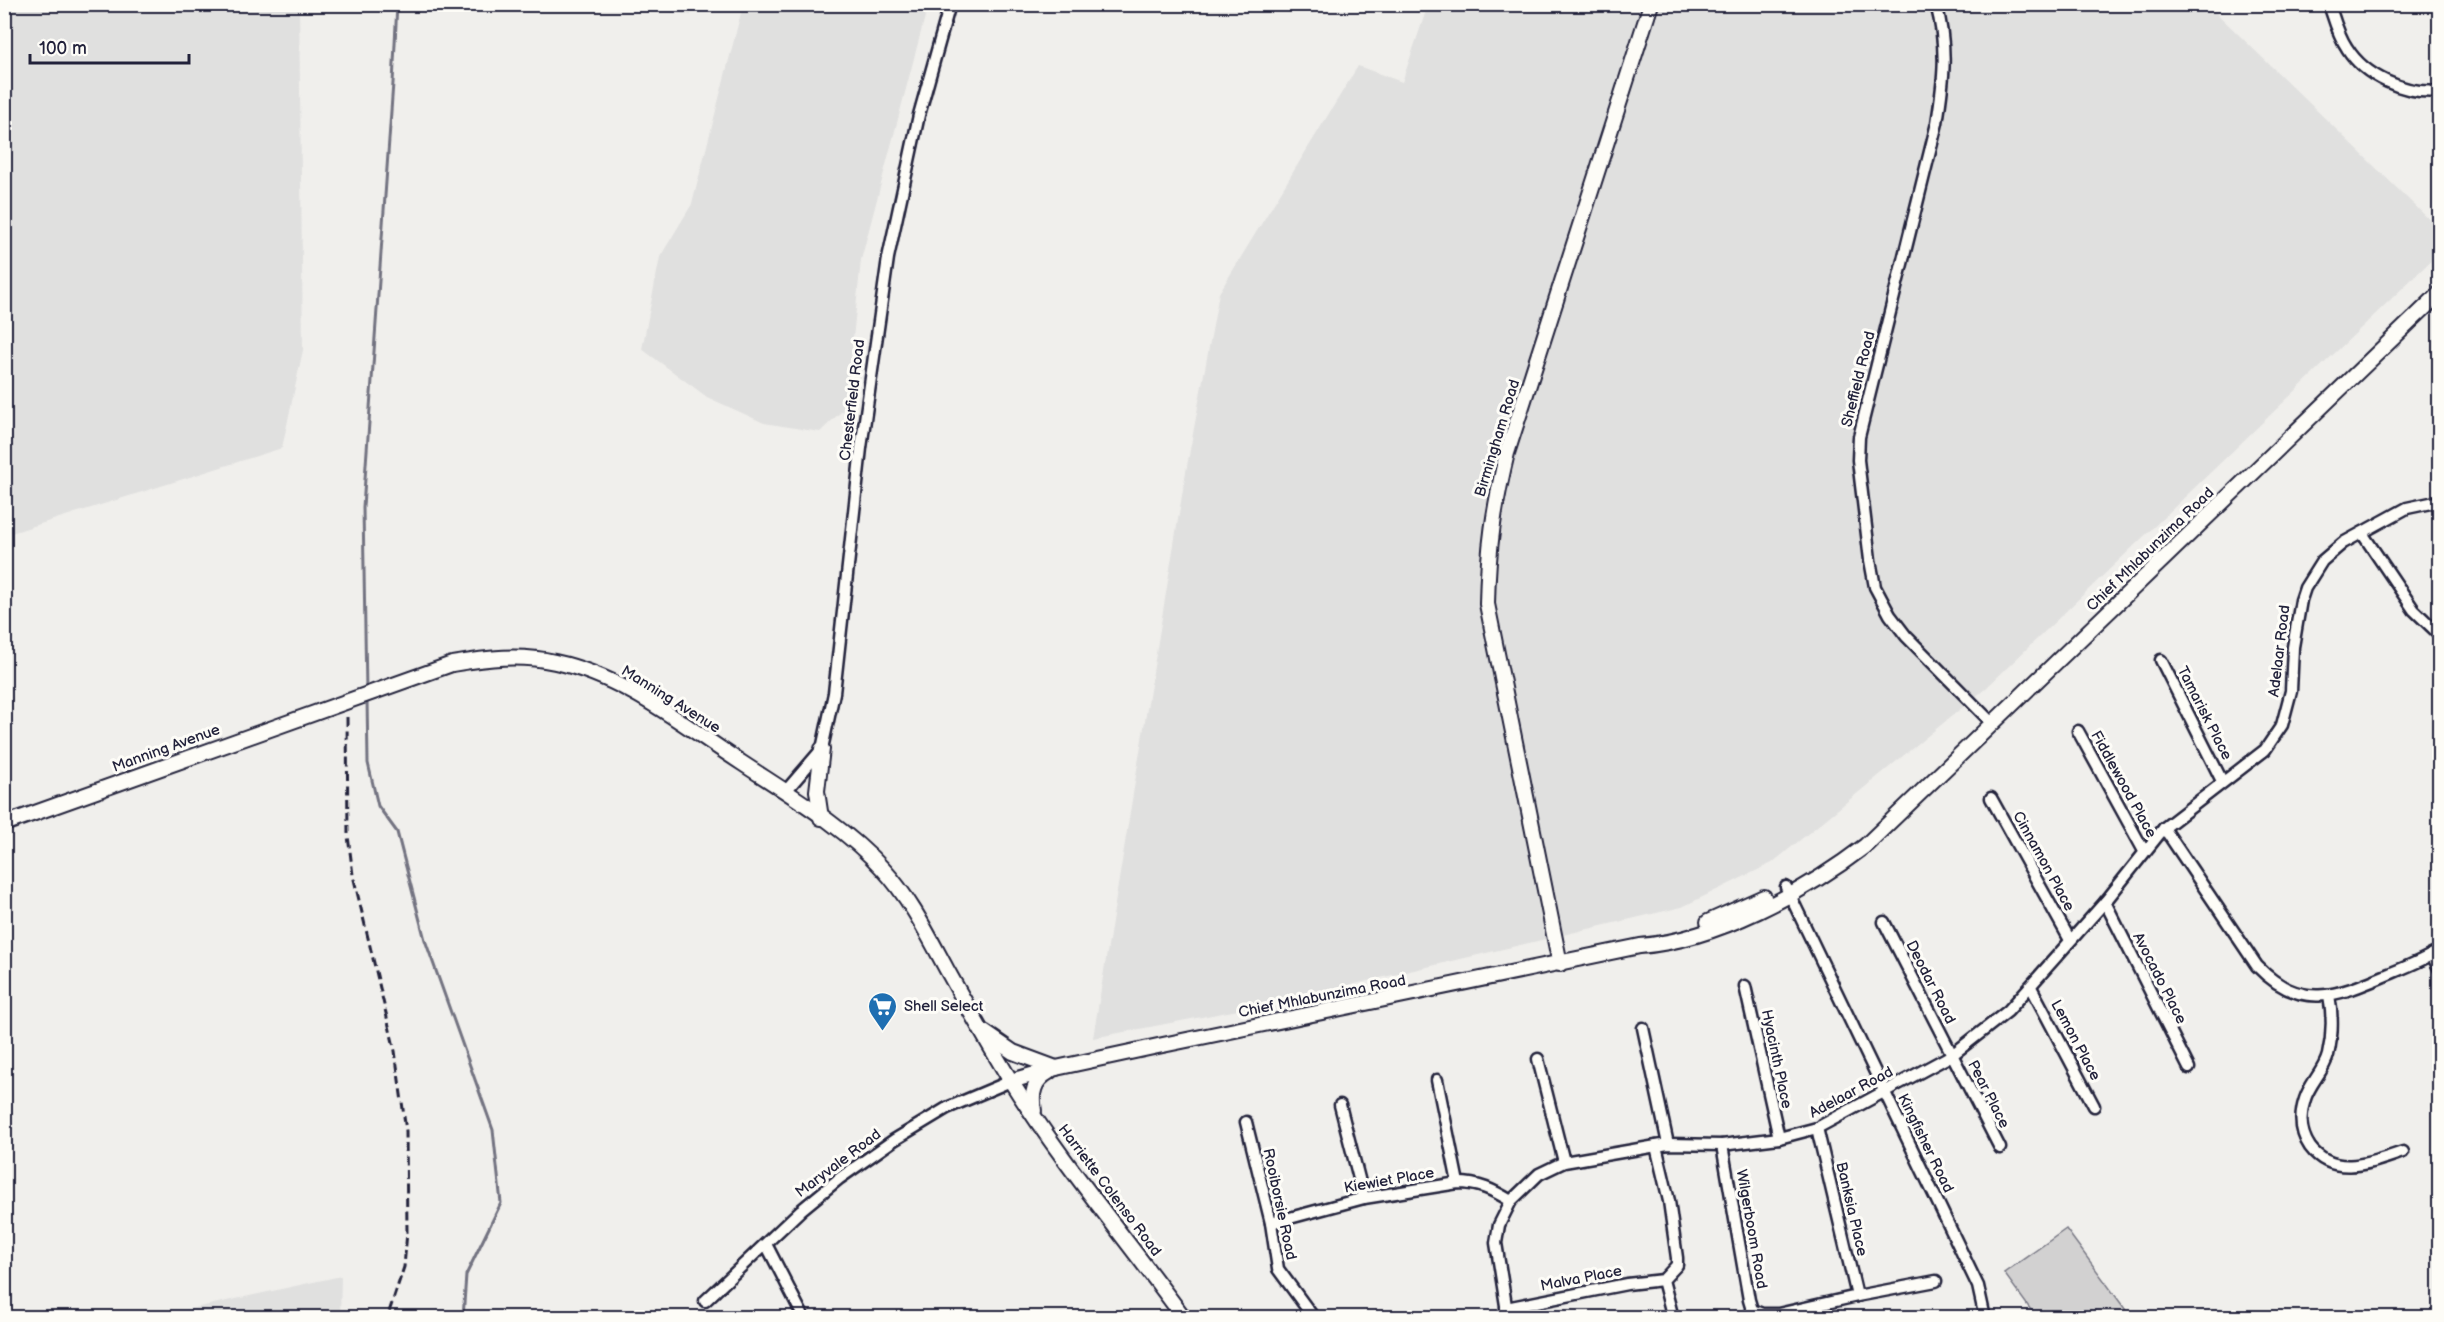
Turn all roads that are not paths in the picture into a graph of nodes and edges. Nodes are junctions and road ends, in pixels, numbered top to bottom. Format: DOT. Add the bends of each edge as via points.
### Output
graph roads {
  1 [pos="950,4"];
  2 [pos="1651,4"];
  3 [pos="1936,4"];
  4 [pos="2329,4"];
  5 [pos="2439,91"];
  6 [pos="2439,293"];
  7 [pos="2439,501"];
  8 [pos="2362,533"];
  9 [pos="2439,634"];
  10 [pos="2161,660"];
  11 [pos="1992,723"];
  12 [pos="2078,731"];
  13 [pos="822,748"];
  14 [pos="2223,781"];
  15 [pos="786,792"];
  16 [pos="1991,798"];
  17 [pos="35,813"];
  18 [pos="821,818"];
  19 [pos="4,824"];
  20 [pos="2164,828"];
  21 [pos="4,835"];
  22 [pos="2144,851"];
  23 [pos="1787,891"];
  24 [pos="2105,902"];
  25 [pos="1884,922"];
  26 [pos="2070,939"];
  27 [pos="2436,953"];
  28 [pos="1560,964"];
  29 [pos="2439,970"];
  30 [pos="1745,986"];
  31 [pos="2031,987"];
  32 [pos="2329,996"];
  33 [pos="976,1024"];
  34 [pos="1643,1028"];
  35 [pos="1952,1055"];
  36 [pos="1538,1059"];
  37 [pos="1056,1068"];
  38 [pos="2189,1068"];
  39 [pos="1437,1080"];
  40 [pos="1011,1081"];
  41 [pos="1884,1091"];
  42 [pos="1340,1105"];
  43 [pos="2094,1106"];
  44 [pos="1035,1115"];
  45 [pos="1246,1122"];
  46 [pos="1817,1128"];
  47 [pos="1779,1138"];
  48 [pos="1668,1144"];
  49 [pos="1722,1145"];
  50 [pos="1656,1146"];
  51 [pos="2000,1148"];
  52 [pos="2403,1152"];
  53 [pos="1564,1162"];
  54 [pos="1458,1183"];
  55 [pos="1364,1198"];
  56 [pos="1511,1201"];
  57 [pos="1271,1223"];
  58 [pos="766,1244"];
  59 [pos="1663,1280"];
  60 [pos="1936,1281"];
  61 [pos="1857,1296"];
  62 [pos="705,1301"];
  63 [pos="1507,1312"];
  64 [pos="804,1317"];
  65 [pos="1184,1317"];
  66 [pos="1314,1317"];
  67 [pos="1673,1317"];
  68 [pos="1985,1317"];
  1 -- 13 [label="street, Chesterfield Road" via="919,115 888,258 834,693"];
  2 -- 28 [label="main road, Birmingham Road" via="1507,453 1494,506 1488,564 1487,603"];
  3 -- 11 [label="street, Sheffield Road" via="1945,48 1943,88 1859,437 1858,460 1875,587 1906,636"];
  4 -- 5 [label="street" via="2346,47 2362,65 2409,90"];
  6 -- 11 [label="main road, Chief Mhlabunzima Road"];
  7 -- 8 [label="street, Adelaar Road" via="2407,508"];
  8 -- 9 [label="street" via="2414,610"];
  8 -- 14 [label="street, Adelaar Road" via="2322,561 2305,588 2293,647 2291,691 2282,725 2265,750"];
  10 -- 14 [label="street, Tamarisk Place"];
  11 -- 23 [label="main road, Chief Mhlabunzima Road" via="1882,827"];
  12 -- 22 [label="street, Fiddlewood Place"];
  13 -- 15 [label="street, Chesterfield Road"];
  13 -- 18 [label="main road" via="817,791"];
  14 -- 20 [label="street, Adelaar Road"];
  15 -- 17 [label="main road, Manning Avenue" via="654,704 606,678 555,661 494,657 452,664"];
  15 -- 18 [label="main road, Manning Avenue"];
  16 -- 26 [label="street, Cinnamon Place"];
  17 -- 19 [label="main road, Manning Avenue"];
  17 -- 21 [label="main road"];
  18 -- 33 [label="main road, Manning Avenue" via="862,848 902,891"];
  20 -- 22 [label="street, Adelaar Road"];
  20 -- 32 [label="street" via="2271,981 2313,997"];
  22 -- 24 [label="street, Adelaar Road"];
  23 -- 28 [label="main road, Chief Mhlabunzima Road" via="1640,946"];
  23 -- 41 [label="street, Kingfisher Road"];
  24 -- 26 [label="street, Adelaar Road"];
  24 -- 38 [label="street, Avocado Place"];
  25 -- 35 [label="street, Deodar Road"];
  26 -- 31 [label="street, Adelaar Road"];
  27 -- 29 [label="street"];
  27 -- 32 [label="street" via="2362,986"];
  28 -- 37 [label="main road, Chief Mhlabunzima Road"];
  30 -- 47 [label="street, Hyacinth Place"];
  31 -- 35 [label="street, Adelaar Road" via="2008,1011"];
  31 -- 43 [label="street, Lemon Place"];
  32 -- 52 [label="street" via="2332,1032 2327,1058 2305,1098 2301,1122 2305,1140 2331,1164 2366,1164"];
  33 -- 37 [label="main road" via="1013,1052"];
  33 -- 40 [label="main road, Manning Avenue"];
  34 -- 48 [label="street"];
  35 -- 41 [label="street, Adelaar Road"];
  35 -- 51 [label="street, Pear Place"];
  36 -- 53 [label="street"];
  37 -- 40 [label="main road, Chief Mhlabunzima Road"];
  37 -- 44 [label="main road" via="1043,1075 1033,1089"];
  39 -- 54 [label="street"];
  40 -- 44 [label="main road, Harriette Colenso Road"];
  40 -- 58 [label="street, Maryvale Road" via="947,1108 894,1140 821,1192"];
  41 -- 46 [label="street, Adelaar Road"];
  41 -- 68 [label="street, Kingfisher Road" via="1978,1286"];
  42 -- 55 [label="street"];
  44 -- 65 [label="main road, Harriette Colenso Road"];
  45 -- 57 [label="street, Rooiborsie Road"];
  46 -- 47 [label="street, Adelaar Road"];
  46 -- 61 [label="street, Banksia Place"];
  47 -- 49 [label="street, Adelaar Road"];
  48 -- 49 [label="street, Adelaar Road"];
  48 -- 50 [label="street, Adelaar Road"];
  49 -- 61 [label="street, Wilgerboom Road" via="1752,1310 1778,1314"];
  50 -- 53 [label="street, Adelaar Road"];
  50 -- 59 [label="street" via="1677,1258 1677,1265"];
  53 -- 56 [label="street, Adelaar Road" via="1539,1174"];
  54 -- 55 [label="street, Kiewiet Place"];
  54 -- 56 [label="street, Kiewiet Place" via="1489,1188"];
  55 -- 57 [label="street, Kiewiet Place"];
  56 -- 63 [label="street, Adelaar Road" via="1496,1243"];
  57 -- 66 [label="street, Rooiborsie Road" via="1278,1269"];
  58 -- 62 [label="street, Maryvale Road"];
  58 -- 64 [label="street"];
  59 -- 63 [label="street, Malva Place" via="1627,1284"];
  59 -- 67 [label="street"];
  60 -- 61 [label="street, Wilgerboom Road"];
}
